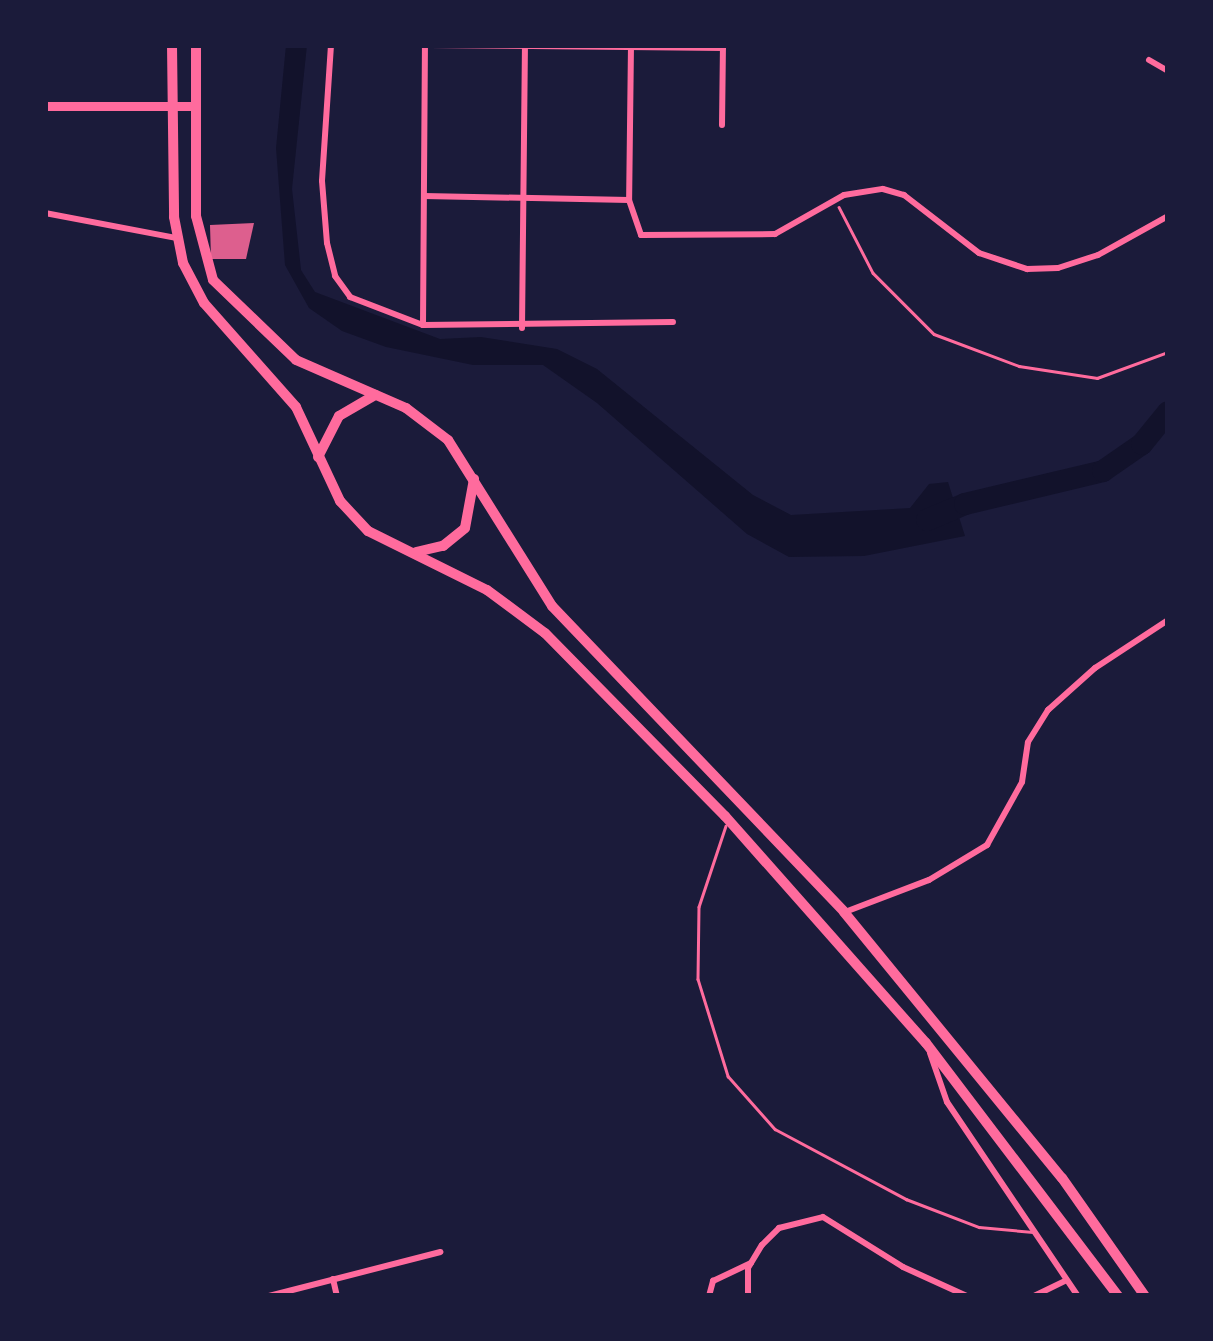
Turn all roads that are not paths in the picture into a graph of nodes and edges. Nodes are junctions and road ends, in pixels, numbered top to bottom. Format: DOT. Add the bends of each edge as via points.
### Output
graph roads {
  1 [pos="172,45"];
  2 [pos="196,45"];
  3 [pos="331,45"];
  4 [pos="428,45"];
  5 [pos="525,46"];
  6 [pos="631,46"];
  7 [pos="723,46"];
  8 [pos="1148,60"];
  9 [pos="1168,71"];
  10 [pos="45,106"];
  11 [pos="172,106"];
  12 [pos="196,106"];
  13 [pos="722,125"];
  14 [pos="424,196"];
  15 [pos="524,198"];
  16 [pos="629,200"];
  17 [pos="45,213"];
  18 [pos="1168,216"];
  19 [pos="176,238"];
  20 [pos="673,322"];
  21 [pos="423,326"];
  22 [pos="522,328"];
  23 [pos="376,394"];
  24 [pos="318,457"];
  25 [pos="474,479"];
  26 [pos="415,552"];
  27 [pos="1168,620"];
  28 [pos="729,820"];
  29 [pos="844,912"];
  30 [pos="926,1043"];
  31 [pos="1038,1232"];
  32 [pos="440,1252"];
  33 [pos="751,1263"];
  34 [pos="333,1280"];
  35 [pos="1065,1281"];
  36 [pos="269,1296"];
  37 [pos="337,1296"];
  38 [pos="709,1296"];
  39 [pos="748,1296"];
  40 [pos="967,1296"];
  41 [pos="1034,1296"];
  42 [pos="1078,1296"];
  43 [pos="1118,1296"];
  44 [pos="1145,1296"];
  1 -- 11 [label="highway"];
  2 -- 12 [label="highway"];
  3 -- 21 [label="street" via="322,181 335,276 364,305"];
  4 -- 5 [label="street"];
  4 -- 14 [label="street"];
  5 -- 6 [label="street"];
  5 -- 15 [label="street"];
  6 -- 7 [label="street"];
  6 -- 16 [label="street"];
  7 -- 13 [label="street"];
  8 -- 9 [label="street"];
  10 -- 11 [label="main road"];
  11 -- 12 [label="main road"];
  11 -- 19 [label="highway"];
  12 -- 23 [label="highway" via="196,216 213,280 296,360"];
  14 -- 15 [label="street"];
  14 -- 21 [label="street"];
  15 -- 16 [label="street"];
  15 -- 22 [label="street"];
  16 -- 18 [label="street" via="634,229 650,237 776,234 836,201 883,189 904,195 979,253 1027,269 1098,255"];
  17 -- 19 [label="street"];
  19 -- 24 [label="highway" via="204,303 296,406"];
  20 -- 22 [label="street"];
  21 -- 22 [label="street"];
  23 -- 24 [label="highway" via="339,416"];
  23 -- 25 [label="highway" via="429,420"];
  24 -- 26 [label="highway" via="353,517"];
  25 -- 26 [label="highway" via="465,528 443,546"];
  25 -- 29 [label="highway" via="552,606"];
  26 -- 28 [label="highway" via="487,590 545,633"];
  27 -- 29 [label="street" via="1095,668 1035,725 1022,782 988,845 929,880"];
  28 -- 30 [label="highway"];
  28 -- 31 [label="lane" via="700,907 698,979 728,1076 775,1128 906,1200 980,1227"];
  29 -- 44 [label="highway" via="1062,1178"];
  30 -- 31 [label="street" via="948,1102"];
  30 -- 43 [label="highway"];
  31 -- 35 [label="street"];
  32 -- 34 [label="street"];
  33 -- 38 [label="street" via="713,1280"];
  33 -- 39 [label="street"];
  33 -- 40 [label="street" via="779,1228 823,1217 902,1267"];
  34 -- 36 [label="street"];
  34 -- 37 [label="street"];
  35 -- 41 [label="street"];
  35 -- 42 [label="street"];
}
